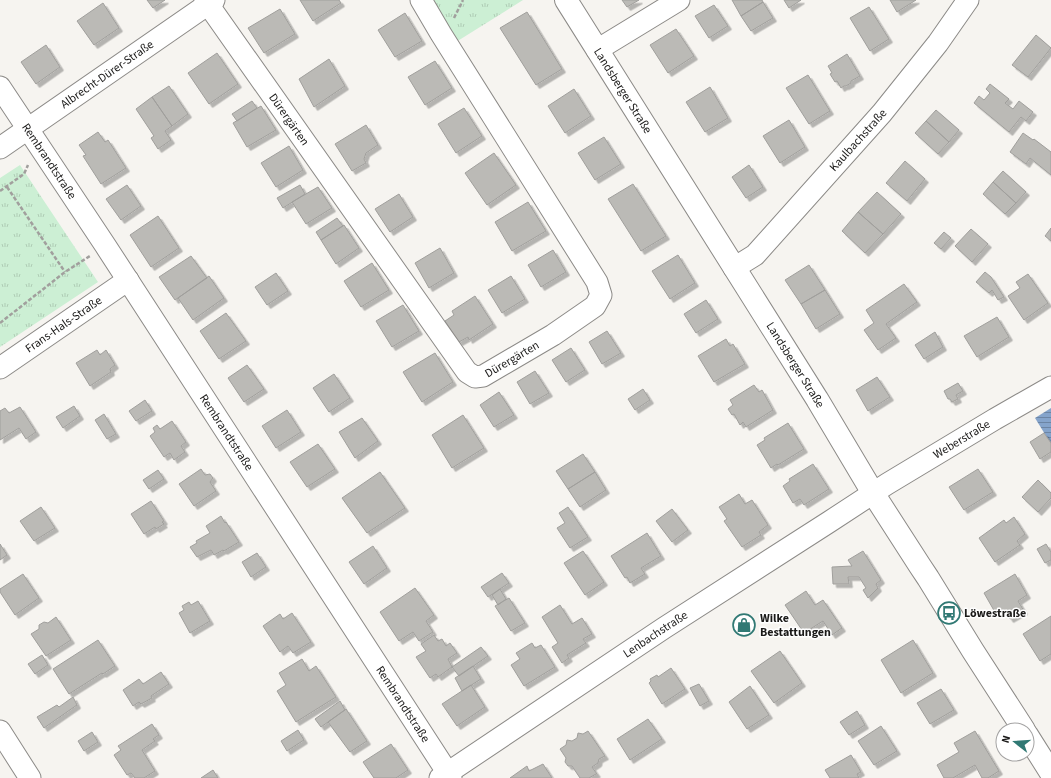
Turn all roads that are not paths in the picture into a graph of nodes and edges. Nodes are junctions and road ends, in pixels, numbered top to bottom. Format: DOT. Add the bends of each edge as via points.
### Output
graph roads {
  1 [pos="421,0"];
  2 [pos="566,0"];
  3 [pos="679,0"];
  4 [pos="968,0"];
  5 [pos="209,1"];
  6 [pos="597,50"];
  7 [pos="0,87"];
  8 [pos="28,129"];
  9 [pos="0,148"];
  10 [pos="734,268"];
  11 [pos="128,280"];
  12 [pos="0,368"];
  13 [pos="1051,387"];
  14 [pos="873,493"];
  15 [pos="1019,722"];
  16 [pos="0,731"];
  17 [pos="1035,748"];
  18 [pos="1051,773"];
  19 [pos="446,776"];
  20 [pos="30,778"];
  1 -- 5 [label="street, Dürergärten" via="597,282 601,295 595,306 565,327 483,376 475,377 467,372"];
  2 -- 6 [label="street, Landsberger Straße"];
  3 -- 6 [label="street"];
  4 -- 10 [label="street, Kaulbachstraße" via="938,43 882,113 755,255"];
  5 -- 8 [label="street, Albrecht-Dürer-Straße"];
  6 -- 10 [label="street, Landsberger Straße"];
  7 -- 8 [label="street, Rembrandtstraße"];
  8 -- 9 [label="street, Albrecht-Dürer-Straße"];
  8 -- 11 [label="street, Rembrandtstraße"];
  10 -- 14 [label="street, Landsberger Straße"];
  11 -- 12 [label="street, Frans-Hals-Straße"];
  11 -- 19 [label="street, Rembrandtstraße"];
  13 -- 14 [label="street, Weberstraße"];
  14 -- 15 [label="street, Landsberger Straße"];
  14 -- 19 [label="street, Lenbachstraße" via="664,628"];
  16 -- 20 [label="street"];
  17 -- 18 [label="street"];
}
